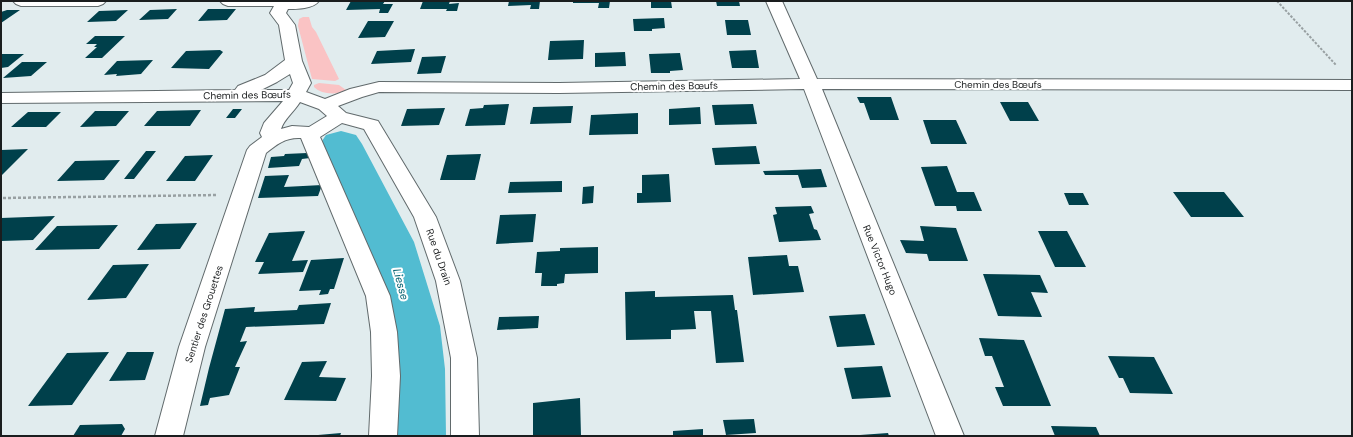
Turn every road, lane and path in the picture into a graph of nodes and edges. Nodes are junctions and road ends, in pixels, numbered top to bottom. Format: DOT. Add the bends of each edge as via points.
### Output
graph roads {
  1 [pos="21,1"];
  2 [pos="98,1"];
  3 [pos="228,1"];
  4 [pos="312,1"];
  5 [pos="774,1"];
  6 [pos="1277,1"];
  7 [pos="278,2"];
  8 [pos="287,25"];
  9 [pos="294,61"];
  10 [pos="1338,67"];
  11 [pos="811,84"];
  12 [pos="1352,85"];
  13 [pos="233,95"];
  14 [pos="296,95"];
  15 [pos="1,98"];
  16 [pos="332,111"];
  17 [pos="308,134"];
  18 [pos="273,138"];
  19 [pos="242,194"];
  20 [pos="3,198"];
  21 [pos="169,436"];
  22 [pos="383,436"];
  23 [pos="465,436"];
  24 [pos="950,436"];
  1 -- 2 [label="street"];
  3 -- 7 [label="street"];
  4 -- 7 [label="street" via="302,4"];
  4 -- 8 [label="street"];
  5 -- 11 [label="street, Rue Victor Hugo"];
  6 -- 10 [label="path"];
  7 -- 8 [label="street" via="278,13"];
  8 -- 9 [label="street"];
  9 -- 13 [label="street" via="273,79"];
  9 -- 14 [label="street" via="302,83"];
  11 -- 12 [label="street, Chemin des Bœufs"];
  11 -- 16 [label="street, Chemin des Bœufs" via="559,88 379,87 356,92"];
  11 -- 24 [label="street, Rue Victor Hugo"];
  13 -- 14 [label="street, Chemin des Bœufs"];
  13 -- 15 [label="street, Chemin des Bœufs"];
  14 -- 16 [label="street, Chemin des Bœufs"];
  14 -- 18 [label="street" via="288,108 273,123 270,133"];
  16 -- 17 [label="street" via="321,129"];
  16 -- 23 [label="street, Rue du Drain" via="371,125 425,218 448,281 464,358"];
  17 -- 18 [label="street, Sentier des Grouettes" via="292,132"];
  17 -- 22 [label="street" via="378,296 384,332 386,376"];
  18 -- 19 [label="street, Sentier des Grouettes" via="257,150"];
  19 -- 20 [label="path"];
  19 -- 21 [label="street, Sentier des Grouettes" via="192,347"];
}
